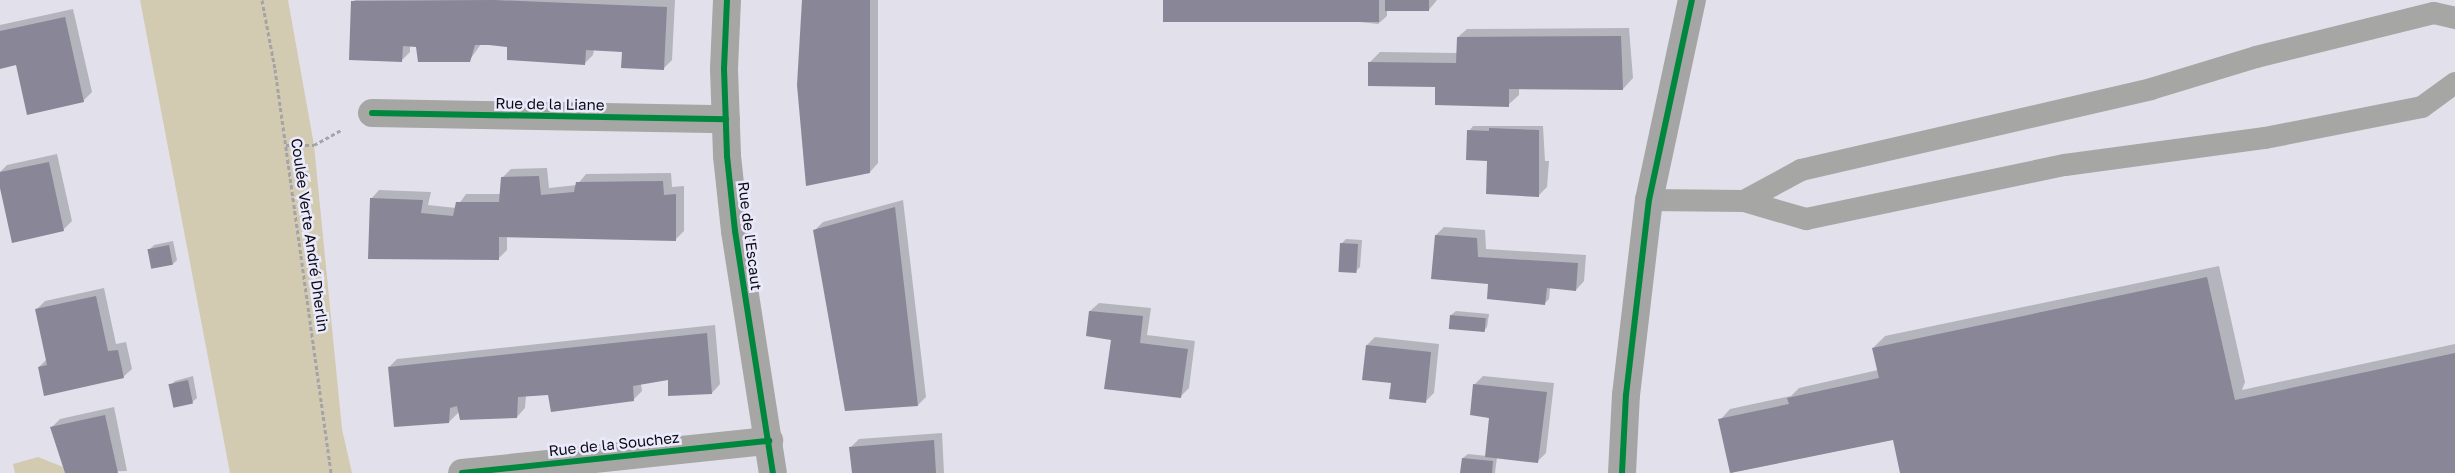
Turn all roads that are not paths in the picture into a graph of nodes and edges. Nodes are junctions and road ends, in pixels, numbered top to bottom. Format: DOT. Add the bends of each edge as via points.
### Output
graph roads {
  1 [pos="727,0"];
  2 [pos="1692,0"];
  3 [pos="2440,10"];
  4 [pos="2455,83"];
  5 [pos="372,114"];
  6 [pos="726,119"];
  7 [pos="1650,200"];
  8 [pos="1744,201"];
  9 [pos="769,441"];
  10 [pos="462,473"];
  11 [pos="773,473"];
  12 [pos="1622,473"];
  1 -- 6 [label="street, Rue de l'Escaut"];
  2 -- 7 [label="main road"];
  3 -- 8 [label="lane" via="2256,57 2151,89 1801,170"];
  4 -- 8 [label="lane" via="2422,107 2265,138 2065,165 1806,219"];
  5 -- 6 [label="street, Rue de la Liane"];
  6 -- 9 [label="street, Rue de l'Escaut" via="735,231"];
  7 -- 8 [label="lane"];
  7 -- 12 [label="main road" via="1626,395"];
  9 -- 10 [label="street, Rue de la Souchez"];
  9 -- 11 [label="street, Rue de l'Escaut"];
}
